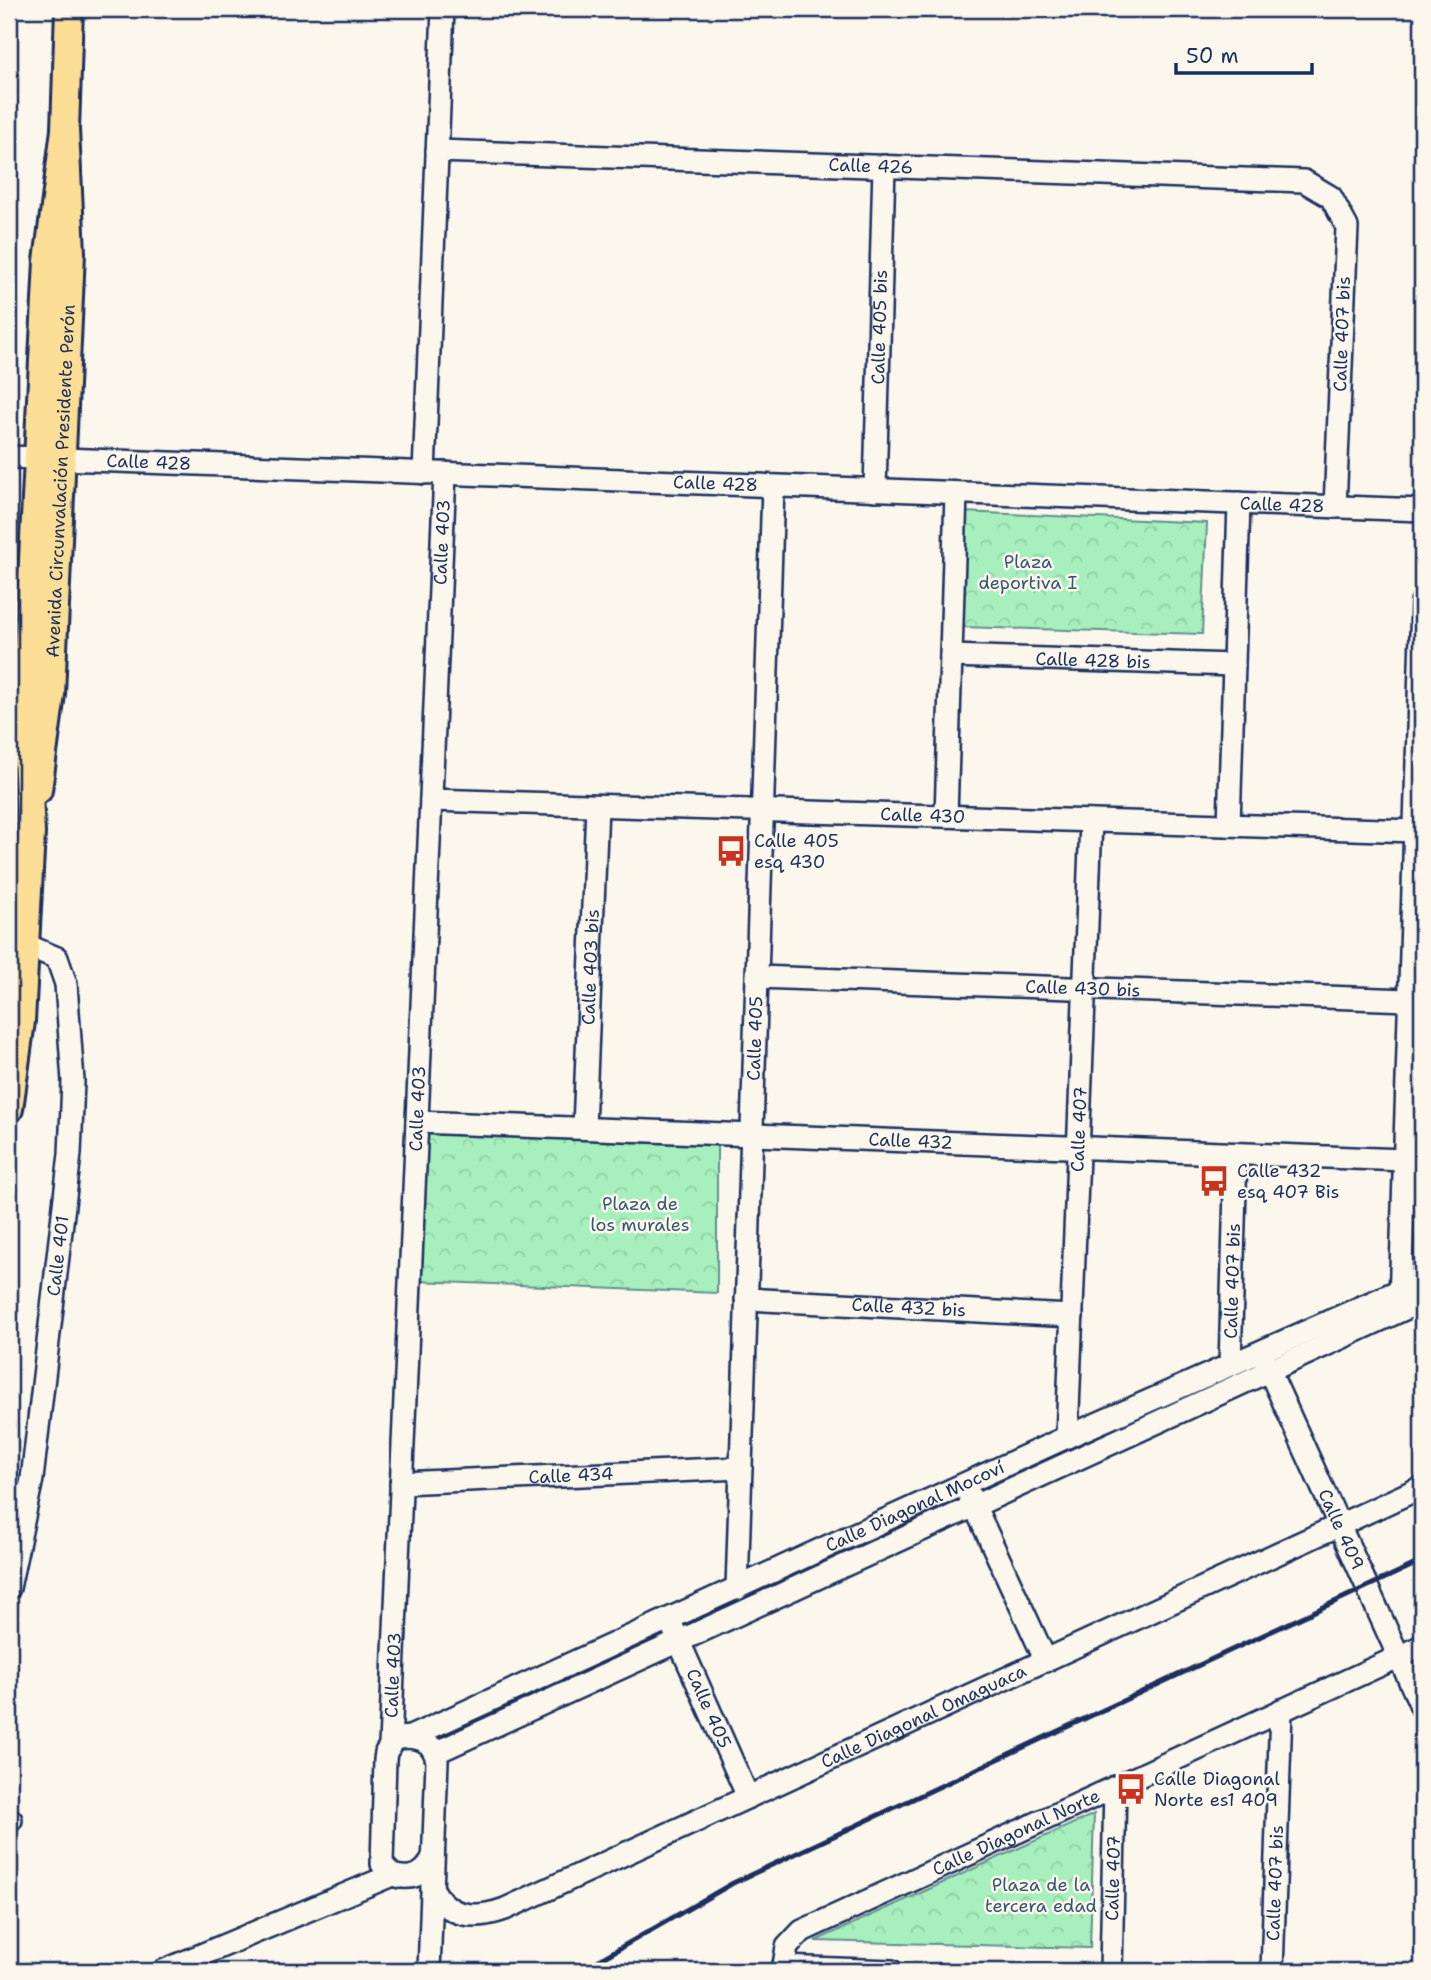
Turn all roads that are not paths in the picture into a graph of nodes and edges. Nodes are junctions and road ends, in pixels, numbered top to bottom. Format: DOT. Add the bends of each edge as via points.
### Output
graph roads {
  1 [pos="69,9"];
  2 [pos="443,9"];
  3 [pos="437,151"];
  4 [pos="884,166"];
  5 [pos="1304,181"];
  6 [pos="9,457"];
  7 [pos="50,459"];
  8 [pos="434,473"];
  9 [pos="773,487"];
  10 [pos="875,490"];
  11 [pos="956,493"];
  12 [pos="1239,503"];
  13 [pos="1335,507"];
  14 [pos="1422,510"];
  15 [pos="1422,602"];
  16 [pos="951,656"];
  17 [pos="1234,665"];
  18 [pos="430,800"];
  19 [pos="597,806"];
  20 [pos="762,811"];
  21 [pos="946,816"];
  22 [pos="1091,821"];
  23 [pos="1229,825"];
  24 [pos="1416,831"];
  25 [pos="26,945"];
  26 [pos="757,977"];
  27 [pos="1084,989"];
  28 [pos="1409,1000"];
  29 [pos="9,1109"];
  30 [pos="416,1122"];
  31 [pos="584,1128"];
  32 [pos="752,1135"];
  33 [pos="1078,1147"];
  34 [pos="1236,1154"];
  35 [pos="1404,1160"];
  36 [pos="1422,1291"];
  37 [pos="746,1299"];
  38 [pos="1400,1301"];
  39 [pos="1422,1301"];
  40 [pos="1072,1316"];
  41 [pos="1264,1361"];
  42 [pos="1230,1365"];
  43 [pos="1067,1437"];
  44 [pos="741,1468"];
  45 [pos="401,1483"];
  46 [pos="964,1484"];
  47 [pos="1422,1487"];
  48 [pos="974,1506"];
  49 [pos="1340,1525"];
  50 [pos="9,1588"];
  51 [pos="737,1589"];
  52 [pos="669,1620"];
  53 [pos="678,1641"];
  54 [pos="1422,1646"];
  55 [pos="1400,1656"];
  56 [pos="1046,1661"];
  57 [pos="1422,1708"];
  58 [pos="1281,1710"];
  59 [pos="400,1741"];
  60 [pos="435,1753"];
  61 [pos="1115,1787"];
  62 [pos="748,1797"];
  63 [pos="433,1856"];
  64 [pos="392,1875"];
  65 [pos="432,1887"];
  66 [pos="783,1969"];
  67 [pos="163,1971"];
  68 [pos="429,1971"];
  69 [pos="892,1971"];
  70 [pos="1111,1971"];
  71 [pos="1272,1971"];
  1 -- 7 [label="main road, Avenida Circunvalación Presidente Perón" via="65,130 49,241"];
  2 -- 3 [label="street, Calle 403"];
  3 -- 4 [label="street, Calle 426"];
  3 -- 8 [label="street, Calle 403"];
  4 -- 5 [label="street, Calle 426"];
  4 -- 10 [label="street, Calle 405 bis"];
  5 -- 13 [label="street, Calle 407 bis" via="1331,197 1347,227"];
  6 -- 7 [label="street, Calle 428"];
  7 -- 8 [label="street, Calle 428"];
  7 -- 25 [label="main road, Avenida Circunvalación Presidente Perón" via="25,717 31,833"];
  8 -- 9 [label="street, Calle 428"];
  8 -- 18 [label="street, Calle 403"];
  9 -- 10 [label="street, Calle 428"];
  9 -- 20 [label="street, Calle 405"];
  10 -- 11 [label="street, Calle 428"];
  11 -- 12 [label="street, Calle 428"];
  11 -- 16 [label="street"];
  12 -- 13 [label="street, Calle 428"];
  12 -- 17 [label="street"];
  13 -- 14 [label="street, Calle 428"];
  15 -- 24 [label="street"];
  16 -- 17 [label="street, Calle 428 bis"];
  16 -- 21 [label="street"];
  17 -- 23 [label="street"];
  18 -- 19 [label="street, Calle 430"];
  18 -- 30 [label="street, Calle 403"];
  19 -- 20 [label="street, Calle 430"];
  19 -- 31 [label="street, Calle 403 bis"];
  20 -- 21 [label="street, Calle 430"];
  20 -- 26 [label="street, Calle 405"];
  21 -- 22 [label="street, Calle 430"];
  22 -- 23 [label="street, Calle 430"];
  22 -- 27 [label="street, Calle 407"];
  23 -- 24 [label="street, Calle 430"];
  24 -- 28 [label="street"];
  25 -- 29 [label="main road, Avenida Circunvalación Presidente Perón"];
  25 -- 50 [label="street, Calle 401" via="57,958 66,984 73,1081 62,1232 32,1479"];
  26 -- 27 [label="street, Calle 430 bis"];
  26 -- 32 [label="street, Calle 405"];
  27 -- 28 [label="street, Calle 430 bis"];
  27 -- 33 [label="street, Calle 407"];
  28 -- 35 [label="street"];
  30 -- 31 [label="street, Calle 432"];
  30 -- 45 [label="street, Calle 403"];
  31 -- 32 [label="street, Calle 432"];
  32 -- 33 [label="street, Calle 432"];
  32 -- 37 [label="street, Calle 405"];
  33 -- 34 [label="street, Calle 432"];
  33 -- 40 [label="street, Calle 407"];
  34 -- 35 [label="street, Calle 432"];
  34 -- 42 [label="street, Calle 407 bis"];
  35 -- 38 [label="street"];
  36 -- 38 [label="street, Calle Diagonal Mocoví"];
  37 -- 40 [label="street, Calle 432 bis"];
  37 -- 44 [label="street, Calle 405"];
  38 -- 39 [label="street"];
  38 -- 41 [label="street, Calle Diagonal Mocoví"];
  40 -- 43 [label="street, Calle 407"];
  41 -- 42 [label="street, Calle Diagonal Mocoví"];
  41 -- 48 [label="street, Calle Diagonal Mocoví"];
  41 -- 49 [label="street, Calle 409"];
  42 -- 43 [label="street, Calle Diagonal Mocoví"];
  43 -- 46 [label="street, Calle Diagonal Mocoví"];
  44 -- 45 [label="street, Calle 434"];
  44 -- 51 [label="street, Calle 405"];
  45 -- 59 [label="street, Calle 403"];
  46 -- 48 [label="street"];
  46 -- 51 [label="street, Calle Diagonal Mocoví"];
  47 -- 49 [label="street, Calle Diagonal Omaguaca"];
  48 -- 53 [label="street, Calle Diagonal Mocoví"];
  48 -- 56 [label="street"];
  49 -- 55 [label="street, Calle 409"];
  49 -- 56 [label="street, Calle Diagonal Omaguaca"];
  51 -- 52 [label="street, Calle Diagonal Mocoví"];
  52 -- 53 [label="street, Calle 405"];
  52 -- 59 [label="street, Calle Diagonal Mocoví"];
  53 -- 60 [label="street, Calle Diagonal Mocoví"];
  53 -- 62 [label="street, Calle 405"];
  54 -- 55 [label="street, Calle Diagonal Norte"];
  55 -- 57 [label="street, Calle 409"];
  55 -- 58 [label="street, Calle Diagonal Norte"];
  56 -- 62 [label="street, Calle Diagonal Omaguaca"];
  58 -- 61 [label="street, Calle Diagonal Norte"];
  58 -- 71 [label="street, Calle 407 bis"];
  59 -- 60 [label="street, Calle 403" via="425,1741"];
  59 -- 64 [label="street, Calle 403" via="385,1759 381,1857"];
  60 -- 63 [label="street"];
  61 -- 66 [label="street, Calle Diagonal Norte" via="802,1931 787,1947"];
  61 -- 70 [label="street, Calle 407"];
  62 -- 65 [label="street, Calle Diagonal Omaguaca" via="491,1914 456,1913 438,1899"];
  63 -- 64 [label="street" via="428,1868 415,1877"];
  63 -- 65 [label="street"];
  64 -- 67 [label="street"];
  65 -- 68 [label="street"];
  66 -- 69 [label="street"];
}
